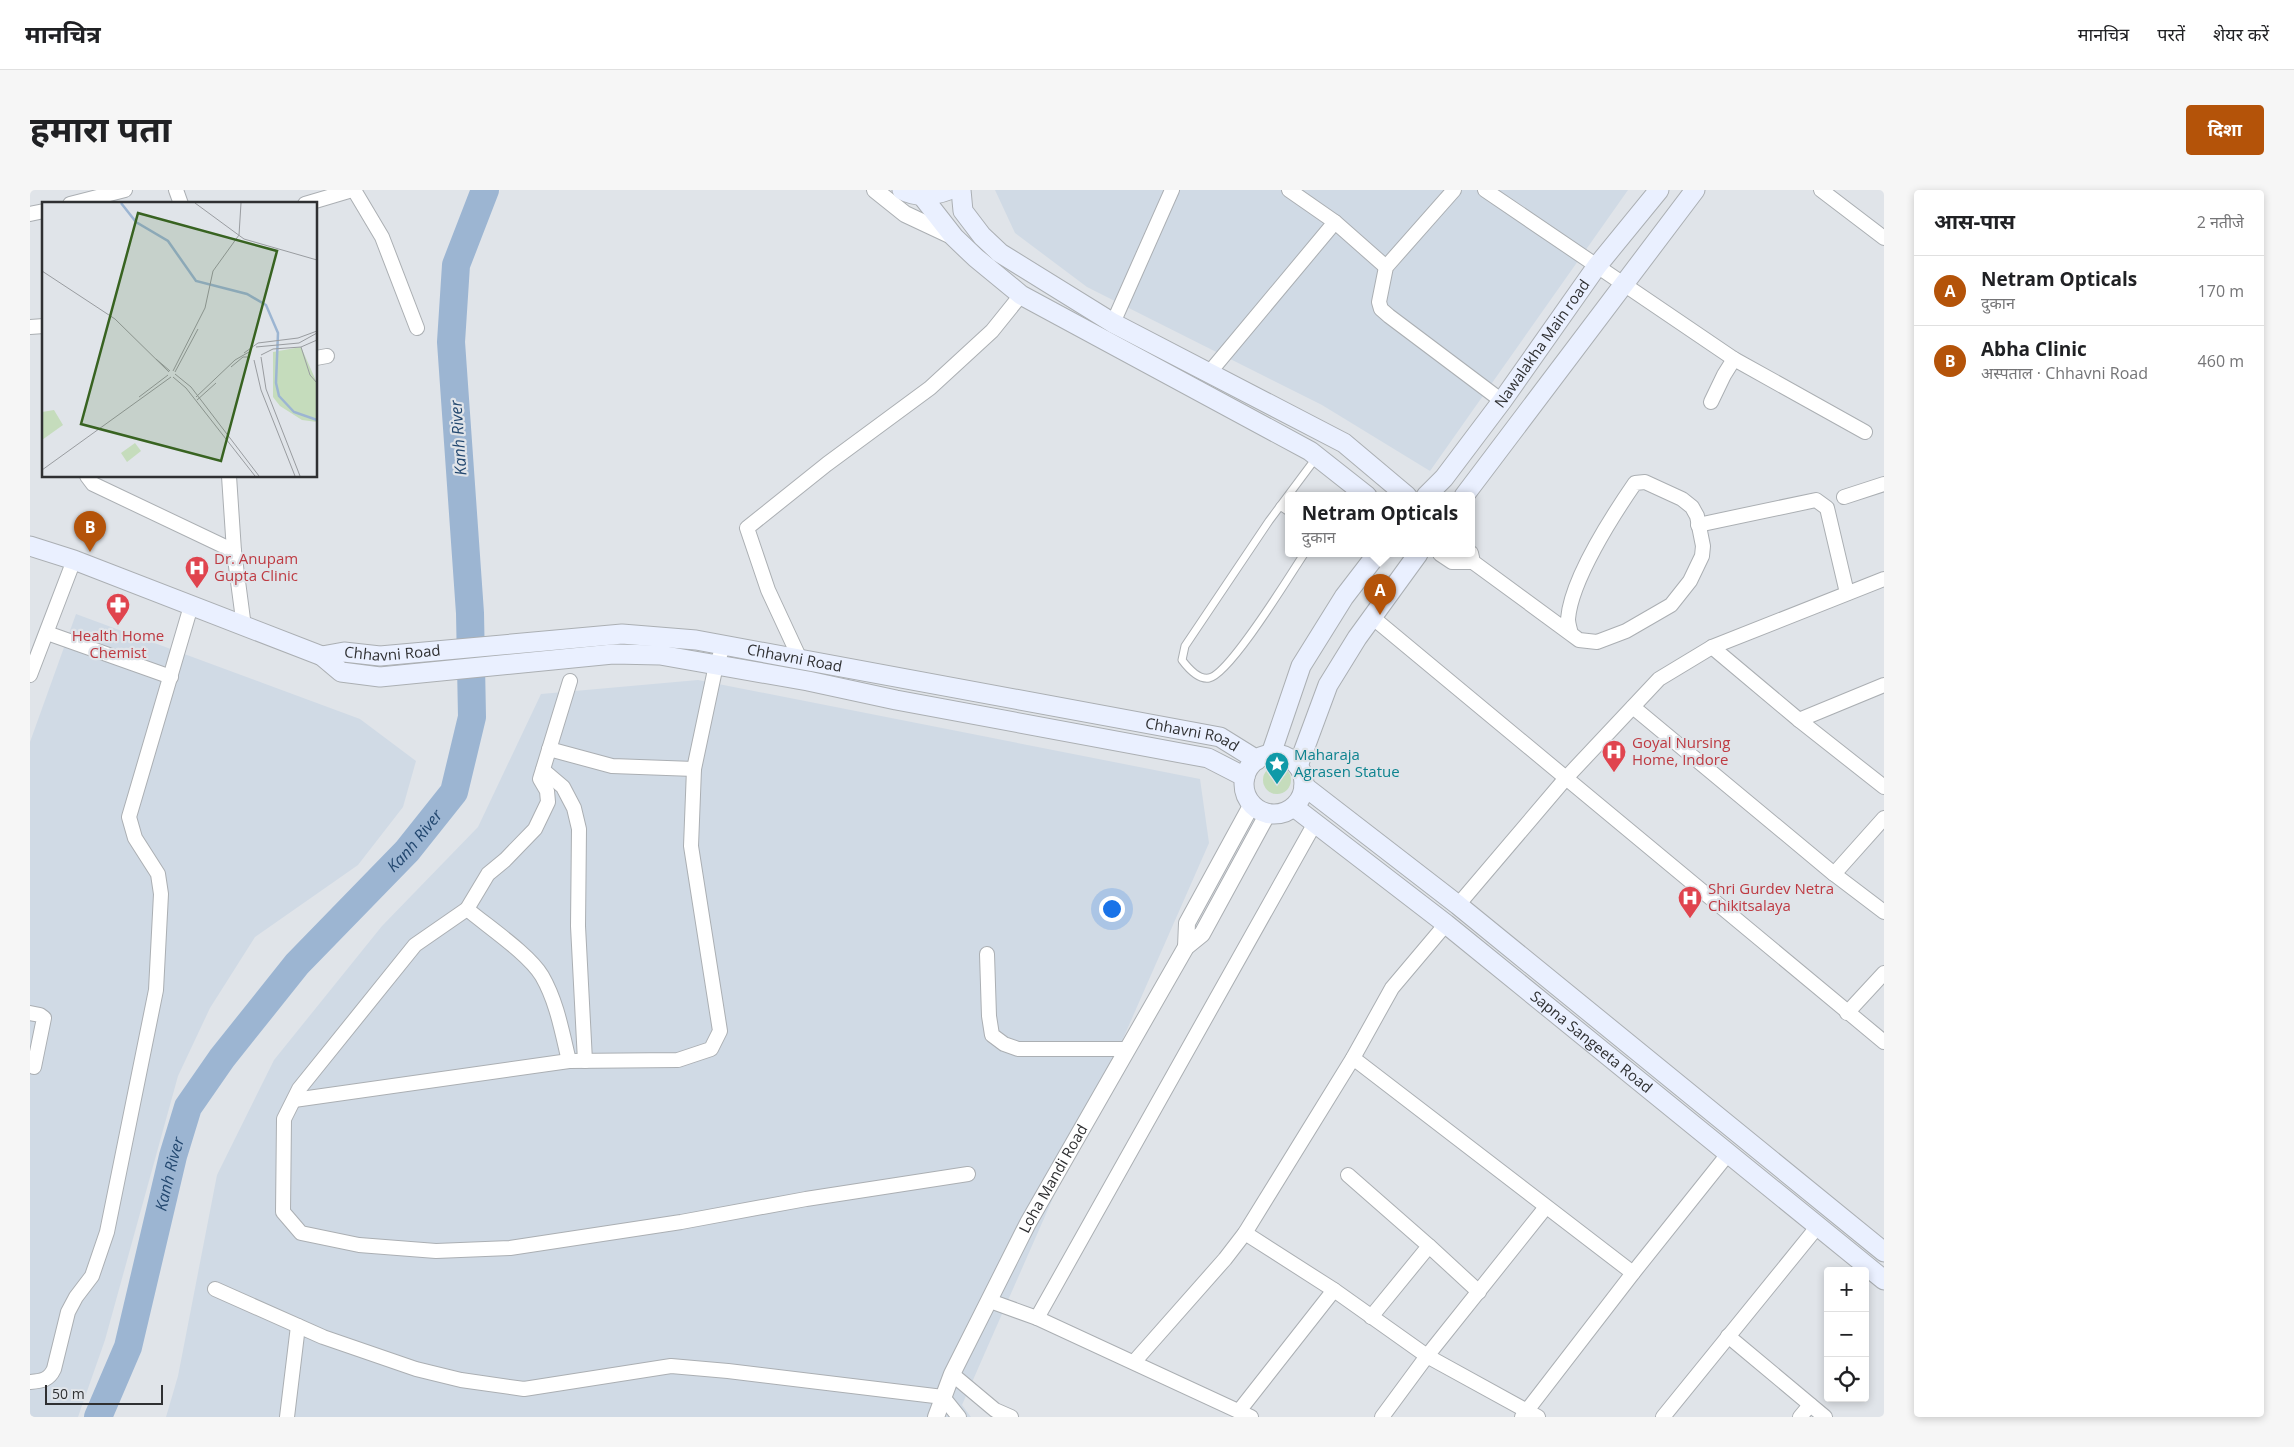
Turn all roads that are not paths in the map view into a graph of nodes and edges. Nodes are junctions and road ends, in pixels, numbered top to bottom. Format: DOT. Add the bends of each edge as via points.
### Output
graph roads {
  1 [pos="125,190"];
  2 [pos="176,190"];
  3 [pos="353,190"];
  4 [pos="875,190"];
  5 [pos="902,190"];
  6 [pos="949,190"];
  7 [pos="961,190"];
  8 [pos="1172,190"];
  9 [pos="1289,190"];
  10 [pos="1454,190"];
  11 [pos="1485,190"];
  12 [pos="1658,190"];
  13 [pos="1695,190"];
  14 [pos="1821,190"];
  15 [pos="922,196"];
  16 [pos="92,201"];
  17 [pos="180,202"];
  18 [pos="312,202"];
  19 [pos="1335,222"];
  20 [pos="954,237"];
  21 [pos="1884,238"];
  22 [pos="1597,266"];
  23 [pos="1386,267"];
  24 [pos="1625,285"];
  25 [pos="1021,294"];
  26 [pos="1113,323"];
  27 [pos="417,328"];
  28 [pos="1734,359"];
  29 [pos="1209,373"];
  30 [pos="1502,401"];
  31 [pos="1711,402"];
  32 [pos="1865,432"];
  33 [pos="1317,456"];
  34 [pos="88,478"];
  35 [pos="229,478"];
  36 [pos="1884,484"];
  37 [pos="1290,492"];
  38 [pos="1361,492"];
  39 [pos="1402,492"];
  40 [pos="1430,492"];
  41 [pos="1467,492"];
  42 [pos="1844,497"];
  43 [pos="1285,499"];
  44 [pos="1280,506"];
  45 [pos="1285,509"];
  46 [pos="1698,525"];
  47 [pos="30,546"];
  48 [pos="234,551"];
  49 [pos="1302,557"];
  50 [pos="1376,557"];
  51 [pos="1416,557"];
  52 [pos="1444,557"];
  53 [pos="1472,557"];
  54 [pos="74,560"];
  55 [pos="1884,579"];
  56 [pos="1847,593"];
  57 [pos="191,606"];
  58 [pos="1372,617"];
  59 [pos="244,627"];
  60 [pos="47,633"];
  61 [pos="1571,634"];
  62 [pos="591,636"];
  63 [pos="724,644"];
  64 [pos="1712,647"];
  65 [pos="322,656"];
  66 [pos="593,656"];
  67 [pos="800,659"];
  68 [pos="716,665"];
  69 [pos="30,675"];
  70 [pos="171,677"];
  71 [pos="570,681"];
  72 [pos="1884,685"];
  73 [pos="1633,708"];
  74 [pos="1799,720"];
  75 [pos="549,749"];
  76 [pos="1264,757"];
  77 [pos="1298,766"];
  78 [pos="694,769"];
  79 [pos="543,770"];
  80 [pos="1245,777"];
  81 [pos="1566,778"];
  82 [pos="1304,786"];
  83 [pos="1884,787"];
  84 [pos="1252,804"];
  85 [pos="1294,807"];
  86 [pos="1268,813"];
  87 [pos="1884,818"];
  88 [pos="1315,823"];
  89 [pos="1834,874"];
  90 [pos="1458,905"];
  91 [pos="467,909"];
  92 [pos="1884,912"];
  93 [pos="1446,924"];
  94 [pos="1186,947"];
  95 [pos="988,954"];
  96 [pos="1884,973"];
  97 [pos="30,1013"];
  98 [pos="1847,1013"];
  99 [pos="1884,1042"];
  100 [pos="1126,1049"];
  101 [pos="1353,1058"];
  102 [pos="569,1061"];
  103 [pos="585,1061"];
  104 [pos="34,1067"];
  105 [pos="294,1100"];
  106 [pos="1728,1154"];
  107 [pos="968,1174"];
  108 [pos="1348,1175"];
  109 [pos="1546,1207"];
  110 [pos="1818,1226"];
  111 [pos="1245,1233"];
  112 [pos="1882,1245"];
  113 [pos="1429,1246"];
  114 [pos="1632,1273"];
  115 [pos="1884,1280"];
  116 [pos="215,1289"];
  117 [pos="1334,1290"];
  118 [pos="1479,1292"];
  119 [pos="990,1301"];
  120 [pos="1371,1317"];
  121 [pos="1037,1318"];
  122 [pos="298,1326"];
  123 [pos="1728,1336"];
  124 [pos="1427,1356"];
  125 [pos="1134,1362"];
  126 [pos="952,1374"];
  127 [pos="30,1382"];
  128 [pos="942,1397"];
  129 [pos="1810,1405"];
  130 [pos="1245,1414"];
  131 [pos="1529,1415"];
  132 [pos="287,1417"];
  133 [pos="936,1417"];
  134 [pos="959,1417"];
  135 [pos="1011,1417"];
  136 [pos="1382,1417"];
  137 [pos="1663,1417"];
  138 [pos="1800,1417"];
  139 [pos="1825,1417"];
  1 -- 16 [label="street"];
  2 -- 17 [label="street"];
  3 -- 18 [label="street"];
  3 -- 27 [label="street" via="382,237"];
  4 -- 20 [label="street" via="905,214"];
  5 -- 15 [label="main road"];
  6 -- 15 [label="main road"];
  7 -- 26 [label="main road" via="963,211 1000,253"];
  8 -- 26 [label="street"];
  9 -- 19 [label="street"];
  10 -- 23 [label="street"];
  11 -- 22 [label="street"];
  12 -- 22 [label="main road, Nawalakha Main road"];
  13 -- 24 [label="main road, Nawalakha Main road"];
  14 -- 21 [label="street"];
  15 -- 20 [label="main road"];
  19 -- 23 [label="street"];
  19 -- 29 [label="street"];
  20 -- 25 [label="main road"];
  22 -- 24 [label="street"];
  22 -- 30 [label="main road, Nawalakha Main road"];
  23 -- 30 [label="street" via="1379,302 1381,309"];
  24 -- 28 [label="street"];
  24 -- 41 [label="main road, Nawalakha Main road"];
  25 -- 33 [label="main road"];
  25 -- 67 [label="street" via="992,331 930,388 747,528 768,590"];
  26 -- 29 [label="main road"];
  28 -- 31 [label="street"];
  28 -- 32 [label="street"];
  29 -- 39 [label="main road" via="1344,443"];
  30 -- 40 [label="main road, Nawalakha Main road"];
  33 -- 37 [label="lane"];
  33 -- 38 [label="main road"];
  34 -- 48 [label="street" via="93,484"];
  35 -- 48 [label="street"];
  36 -- 42 [label="street"];
  43 -- 44 [label="lane"];
  44 -- 45 [label="lane"];
  44 -- 49 [label="lane" via="1186,646 1182,660 1188,667 1208,679 1218,674 1238,652"];
  46 -- 56 [label="street" via="1816,500 1823,503 1827,508"];
  46 -- 61 [label="street" via="1702,556 1690,581 1671,606 1626,631 1597,642 1579,640"];
  46 -- 61 [label="street" via="1692,507 1682,499 1645,482 1635,483 1582,573 1572,598 1568,621"];
  47 -- 54 [label="main road, Chhavni Road"];
  48 -- 59 [label="street"];
  50 -- 76 [label="main road" via="1344,597 1301,666"];
  51 -- 58 [label="main road"];
  52 -- 53 [label="street" via="1452,562"];
  53 -- 61 [label="street"];
  54 -- 57 [label="main road, Chhavni Road"];
  54 -- 60 [label="street"];
  55 -- 56 [label="street"];
  56 -- 64 [label="street"];
  57 -- 59 [label="main road, Chhavni Road"];
  57 -- 70 [label="street"];
  58 -- 77 [label="main road" via="1328,686"];
  58 -- 81 [label="street"];
  59 -- 65 [label="main road, Chhavni Road"];
  60 -- 69 [label="street"];
  60 -- 70 [label="street"];
  62 -- 63 [label="main road, Chhavni Road" via="622,634"];
  62 -- 65 [label="main road, Chhavni Road" via="380,656 344,652"];
  62 -- 66 [label="main road"];
  63 -- 67 [label="main road, Chhavni Road"];
  63 -- 68 [label="street"];
  64 -- 73 [label="street" via="1659,679"];
  64 -- 74 [label="street"];
  65 -- 66 [label="main road, Chhavni Road" via="340,672 380,677"];
  66 -- 68 [label="main road, Chhavni Road" via="660,654"];
  67 -- 76 [label="main road, Chhavni Road" via="1220,737"];
  68 -- 78 [label="street"];
  68 -- 80 [label="main road, Chhavni Road" via="1208,758"];
  70 -- 127 [label="street" via="129,817 135,838 158,874 161,894 156,990 150,1025 107,1232 92,1276 68,1312 51,1377"];
  71 -- 75 [label="street"];
  72 -- 74 [label="street"];
  73 -- 81 [label="street"];
  73 -- 89 [label="street"];
  74 -- 83 [label="street"];
  75 -- 78 [label="street" via="612,766"];
  75 -- 79 [label="street"];
  76 -- 77 [label="main road" via="1282,755"];
  76 -- 80 [label="main road" via="1251,766"];
  77 -- 82 [label="main road"];
  78 -- 103 [label="street" via="691,846 720,1031 711,1049 678,1060"];
  79 -- 91 [label="street" via="540,779 547,791 548,802 535,829 488,874"];
  79 -- 103 [label="street" via="562,787 574,808 579,829 578,926"];
  80 -- 84 [label="main road" via="1244,787"];
  81 -- 90 [label="street"];
  81 -- 98 [label="street"];
  82 -- 85 [label="main road" via="1303,794"];
  82 -- 90 [label="main road, Sapna Sangeeta Road"];
  84 -- 86 [label="main road"];
  84 -- 94 [label="street" via="1187,923"];
  85 -- 86 [label="main road" via="1283,813"];
  85 -- 88 [label="main road, Sapna Sangeeta Road"];
  86 -- 94 [label="street" via="1202,934"];
  87 -- 89 [label="street"];
  88 -- 93 [label="main road, Sapna Sangeeta Road"];
  88 -- 121 [label="street"];
  89 -- 92 [label="street"];
  90 -- 112 [label="main road, Sapna Sangeeta Road"];
  91 -- 102 [label="street" via="541,974 553,999"];
  91 -- 105 [label="street" via="415,945 299,1089"];
  93 -- 101 [label="street" via="1392,988"];
  93 -- 106 [label="main road, Sapna Sangeeta Road"];
  94 -- 100 [label="street, Loha Mandi Road"];
  95 -- 100 [label="street" via="992,1035 1004,1044 1018,1049"];
  96 -- 98 [label="street"];
  97 -- 104 [label="street" via="44,1018"];
  98 -- 99 [label="street"];
  100 -- 119 [label="street, Loha Mandi Road" via="1028,1223"];
  101 -- 109 [label="street"];
  101 -- 111 [label="street"];
  102 -- 103 [label="street"];
  102 -- 105 [label="street"];
  105 -- 107 [label="street" via="284,1120 283,1212 301,1233 359,1245 436,1251 510,1248"];
  106 -- 110 [label="main road, Sapna Sangeeta Road"];
  106 -- 114 [label="street"];
  108 -- 113 [label="street"];
  109 -- 114 [label="street"];
  109 -- 118 [label="street"];
  110 -- 115 [label="main road, Sapna Sangeeta Road"];
  110 -- 123 [label="street"];
  111 -- 117 [label="street"];
  111 -- 125 [label="street"];
  113 -- 118 [label="street"];
  113 -- 120 [label="street"];
  114 -- 131 [label="street"];
  116 -- 122 [label="street"];
  117 -- 120 [label="street"];
  117 -- 130 [label="street"];
  118 -- 124 [label="street"];
  119 -- 121 [label="street"];
  119 -- 126 [label="street, Loha Mandi Road"];
  120 -- 124 [label="street"];
  121 -- 125 [label="street"];
  122 -- 128 [label="street" via="416,1369 524,1389 671,1366"];
  122 -- 132 [label="street"];
  123 -- 129 [label="street"];
  123 -- 137 [label="street"];
  124 -- 131 [label="street"];
  124 -- 136 [label="street"];
  125 -- 130 [label="street"];
  126 -- 128 [label="street, Loha Mandi Road"];
  126 -- 135 [label="street" via="995,1410"];
  128 -- 133 [label="street, Loha Mandi Road"];
  128 -- 134 [label="street"];
  129 -- 138 [label="street"];
  129 -- 139 [label="street"];
}
